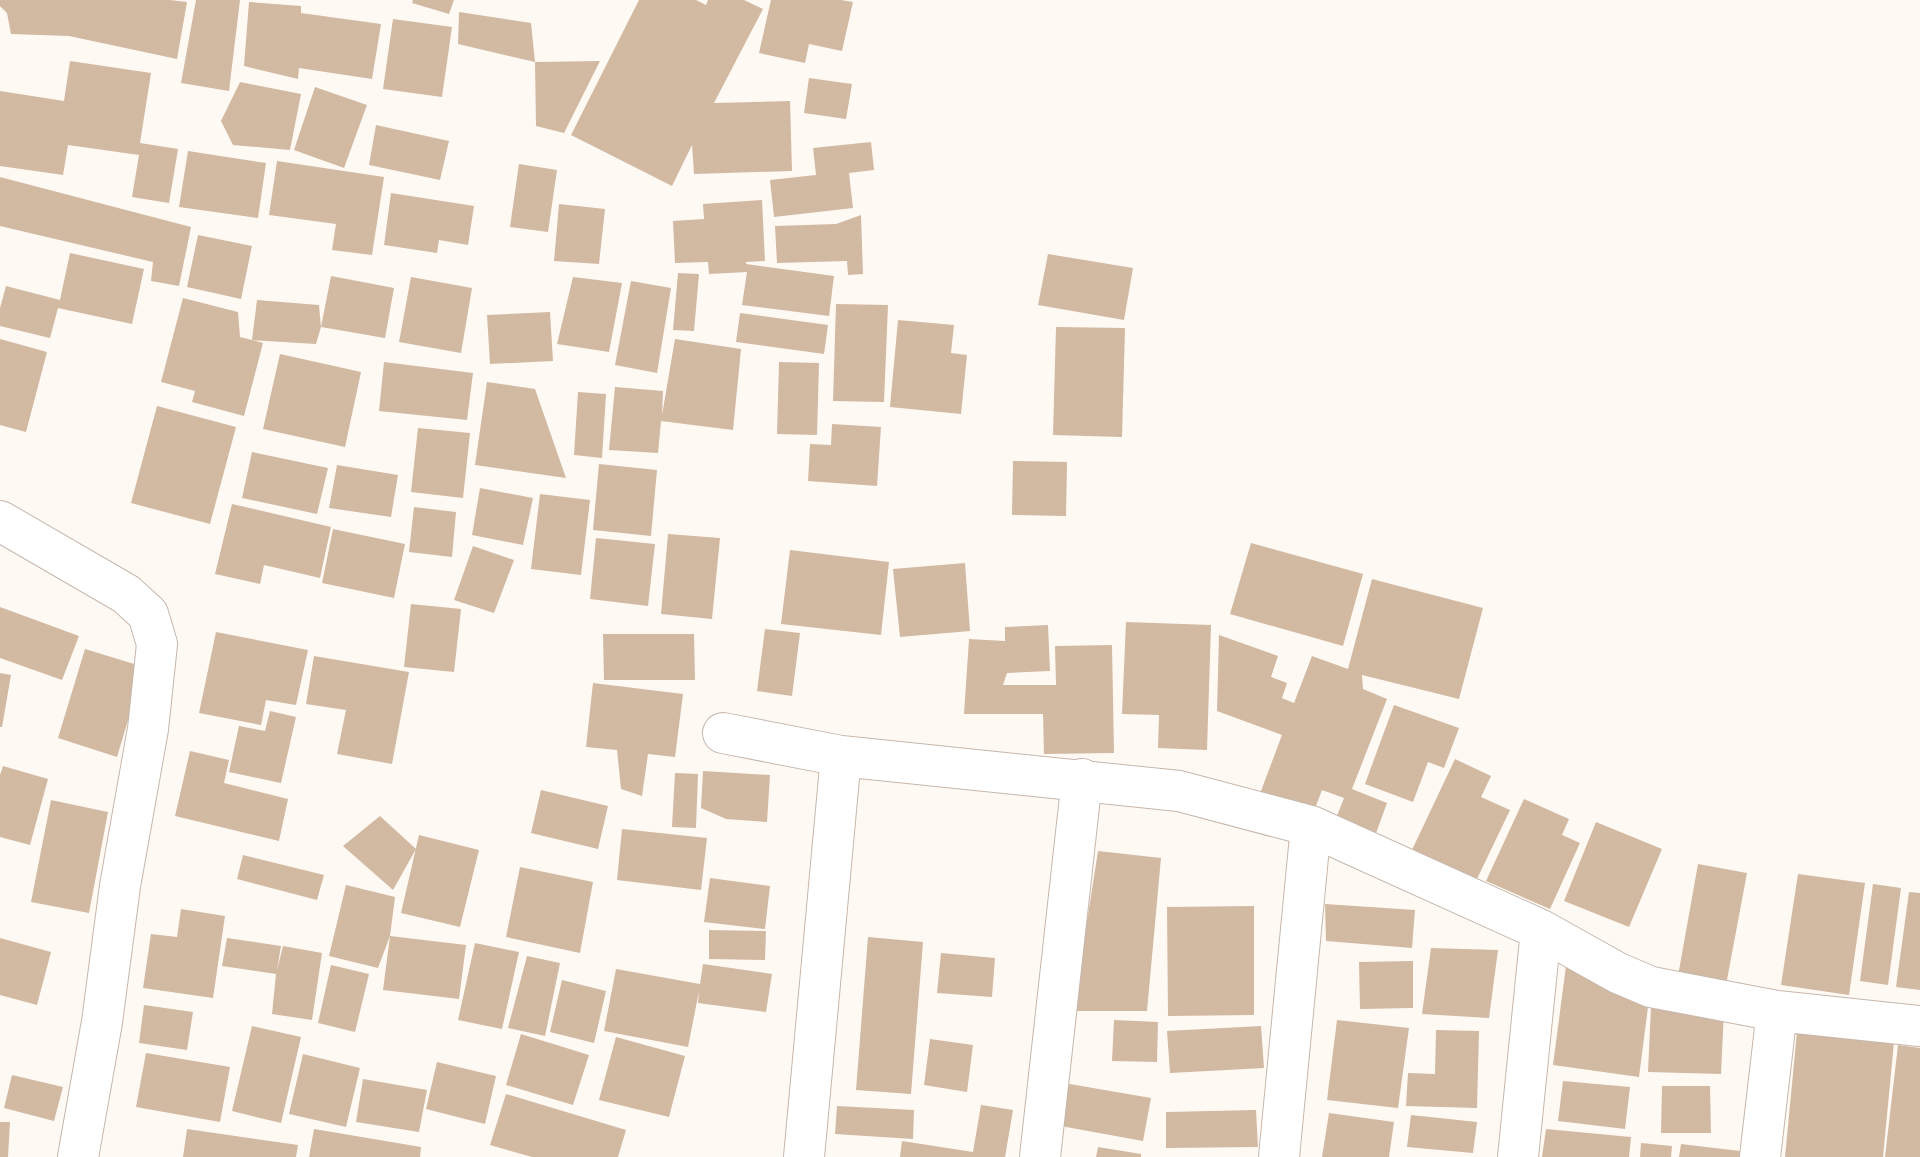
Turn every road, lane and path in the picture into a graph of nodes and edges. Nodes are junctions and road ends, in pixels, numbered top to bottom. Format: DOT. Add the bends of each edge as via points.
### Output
graph roads {
  1 [pos="0,521"];
  2 [pos="723,733"];
  3 [pos="841,756"];
  4 [pos="1082,779"];
  5 [pos="1311,826"];
  6 [pos="1541,930"];
  7 [pos="1777,1011"];
  8 [pos="1920,1026"];
  9 [pos="78,1157"];
  10 [pos="804,1157"];
  11 [pos="1040,1157"];
  12 [pos="1279,1157"];
  13 [pos="1518,1157"];
  14 [pos="1760,1157"];
  1 -- 9 [label="street" via="126,594 148,614 157,644 148,729"];
  2 -- 3 [label="street"];
  3 -- 4 [label="street"];
  3 -- 10 [label="street"];
  4 -- 5 [label="street" via="1179,791"];
  4 -- 11 [label="street"];
  5 -- 6 [label="street"];
  5 -- 12 [label="street"];
  6 -- 7 [label="street" via="1651,987"];
  6 -- 13 [label="street"];
  7 -- 8 [label="street"];
  7 -- 14 [label="street"];
}
